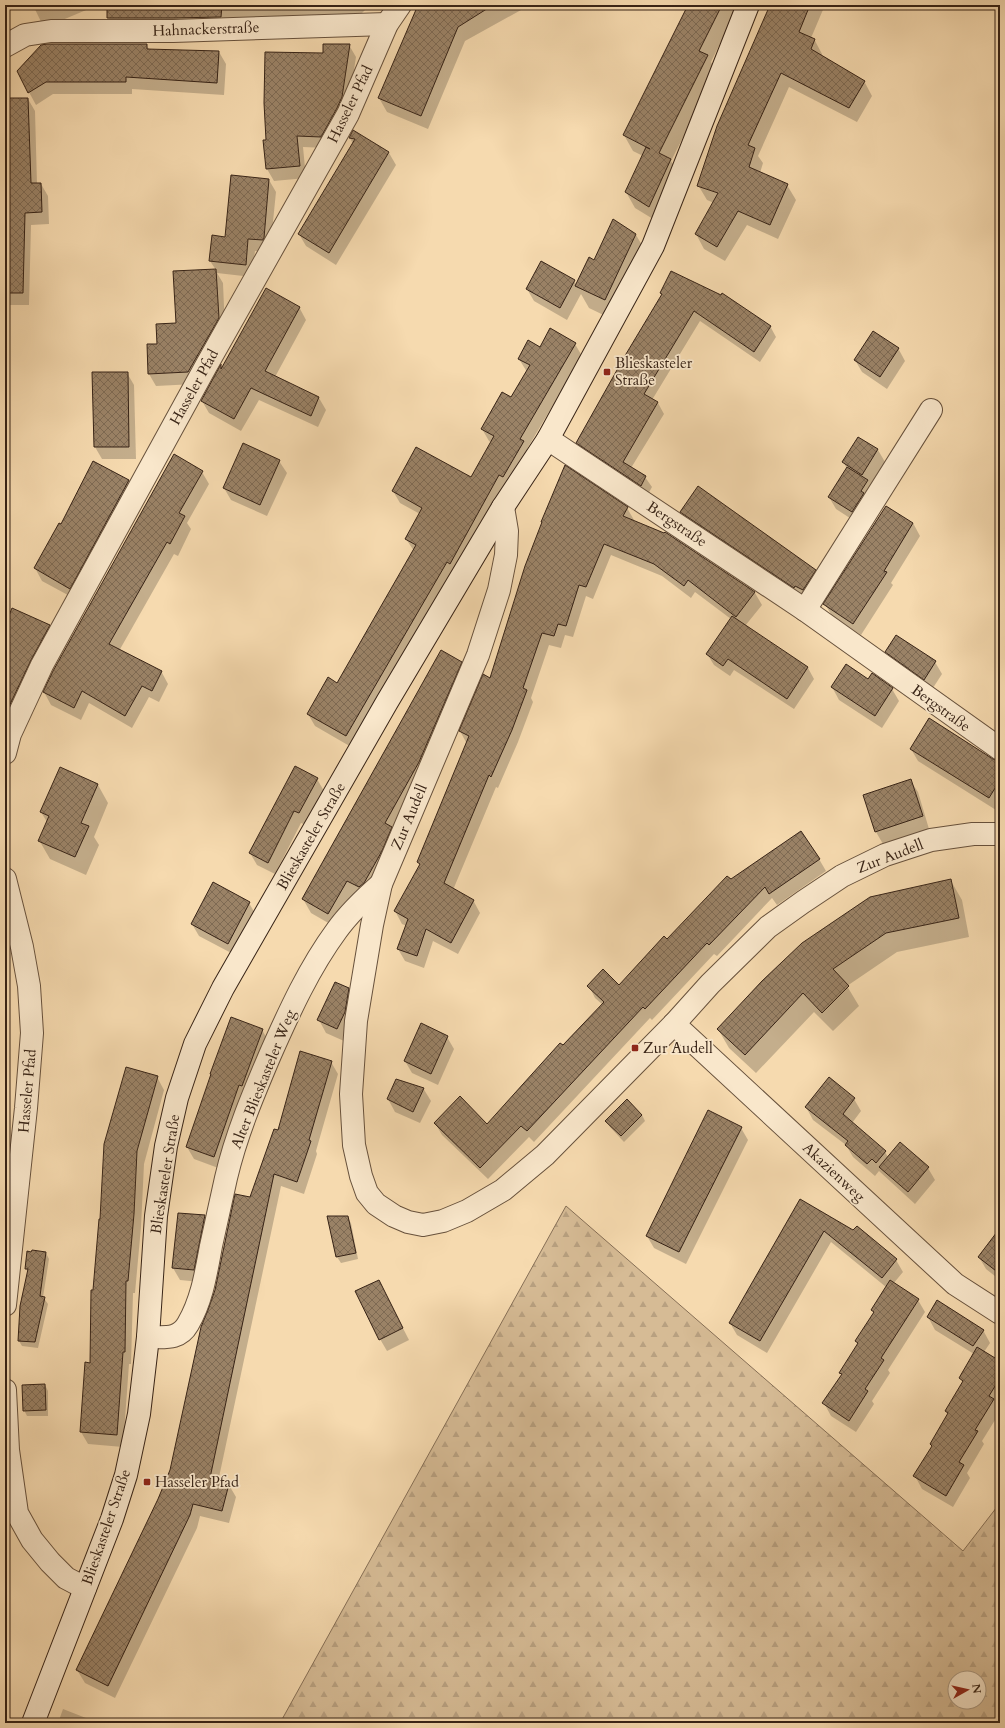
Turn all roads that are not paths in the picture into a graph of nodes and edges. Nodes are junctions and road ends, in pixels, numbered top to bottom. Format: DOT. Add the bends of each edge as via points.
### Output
graph roads {
  1 [pos="400,5"];
  2 [pos="748,5"];
  3 [pos="387,24"];
  4 [pos="5,46"];
  5 [pos="931,410"];
  6 [pos="548,439"];
  7 [pos="503,507"];
  8 [pos="805,610"];
  9 [pos="1000,749"];
  10 [pos="5,753"];
  11 [pos="1000,834"];
  12 [pos="5,879"];
  13 [pos="381,884"];
  14 [pos="674,1024"];
  15 [pos="5,1305"];
  16 [pos="1000,1313"];
  17 [pos="148,1337"];
  18 [pos="5,1390"];
  19 [pos="85,1588"];
  20 [pos="33,1723"];
  1 -- 3 [label="street"];
  2 -- 6 [label="street, Blieskasteler Straße" via="653,246"];
  3 -- 4 [label="street, Hahnackerstraße" via="173,31 51,31 25,35"];
  3 -- 10 [label="street, Hasseler Pfad" via="348,114 42,665 10,734"];
  5 -- 8 [label="street"];
  6 -- 7 [label="street, Blieskasteler Straße"];
  6 -- 8 [label="street, Bergstraße"];
  7 -- 13 [label="street, Zur Audell" via="507,531 506,555 492,612 478,655"];
  7 -- 17 [label="street, Blieskasteler Straße" via="387,702 223,988 196,1044 177,1098 166,1146 156,1216"];
  8 -- 9 [label="street, Bergstraße"];
  11 -- 14 [label="street, Zur Audell" via="973,834 931,840 885,855 842,876 768,927"];
  12 -- 15 [label="street, Hasseler Pfad" via="29,986 32,1033"];
  13 -- 14 [label="street, Zur Audell" via="356,1021 351,1094 354,1145 361,1176 367,1193 376,1204 394,1216 423,1225 443,1222 503,1190 545,1155"];
  13 -- 17 [label="street, Alter Blieskasteler Weg" via="355,908 337,930 311,971 283,1025 233,1148 201,1297 188,1324 174,1337"];
  14 -- 16 [label="street, Akazienweg" via="955,1284"];
  17 -- 19 [label="street, Blieskasteler Straße" via="139,1414 126,1475"];
  18 -- 19 [label="street" via="8,1450 17,1512 32,1540 50,1562 66,1578"];
  19 -- 20 [label="street, Blieskasteler Straße"];
}
